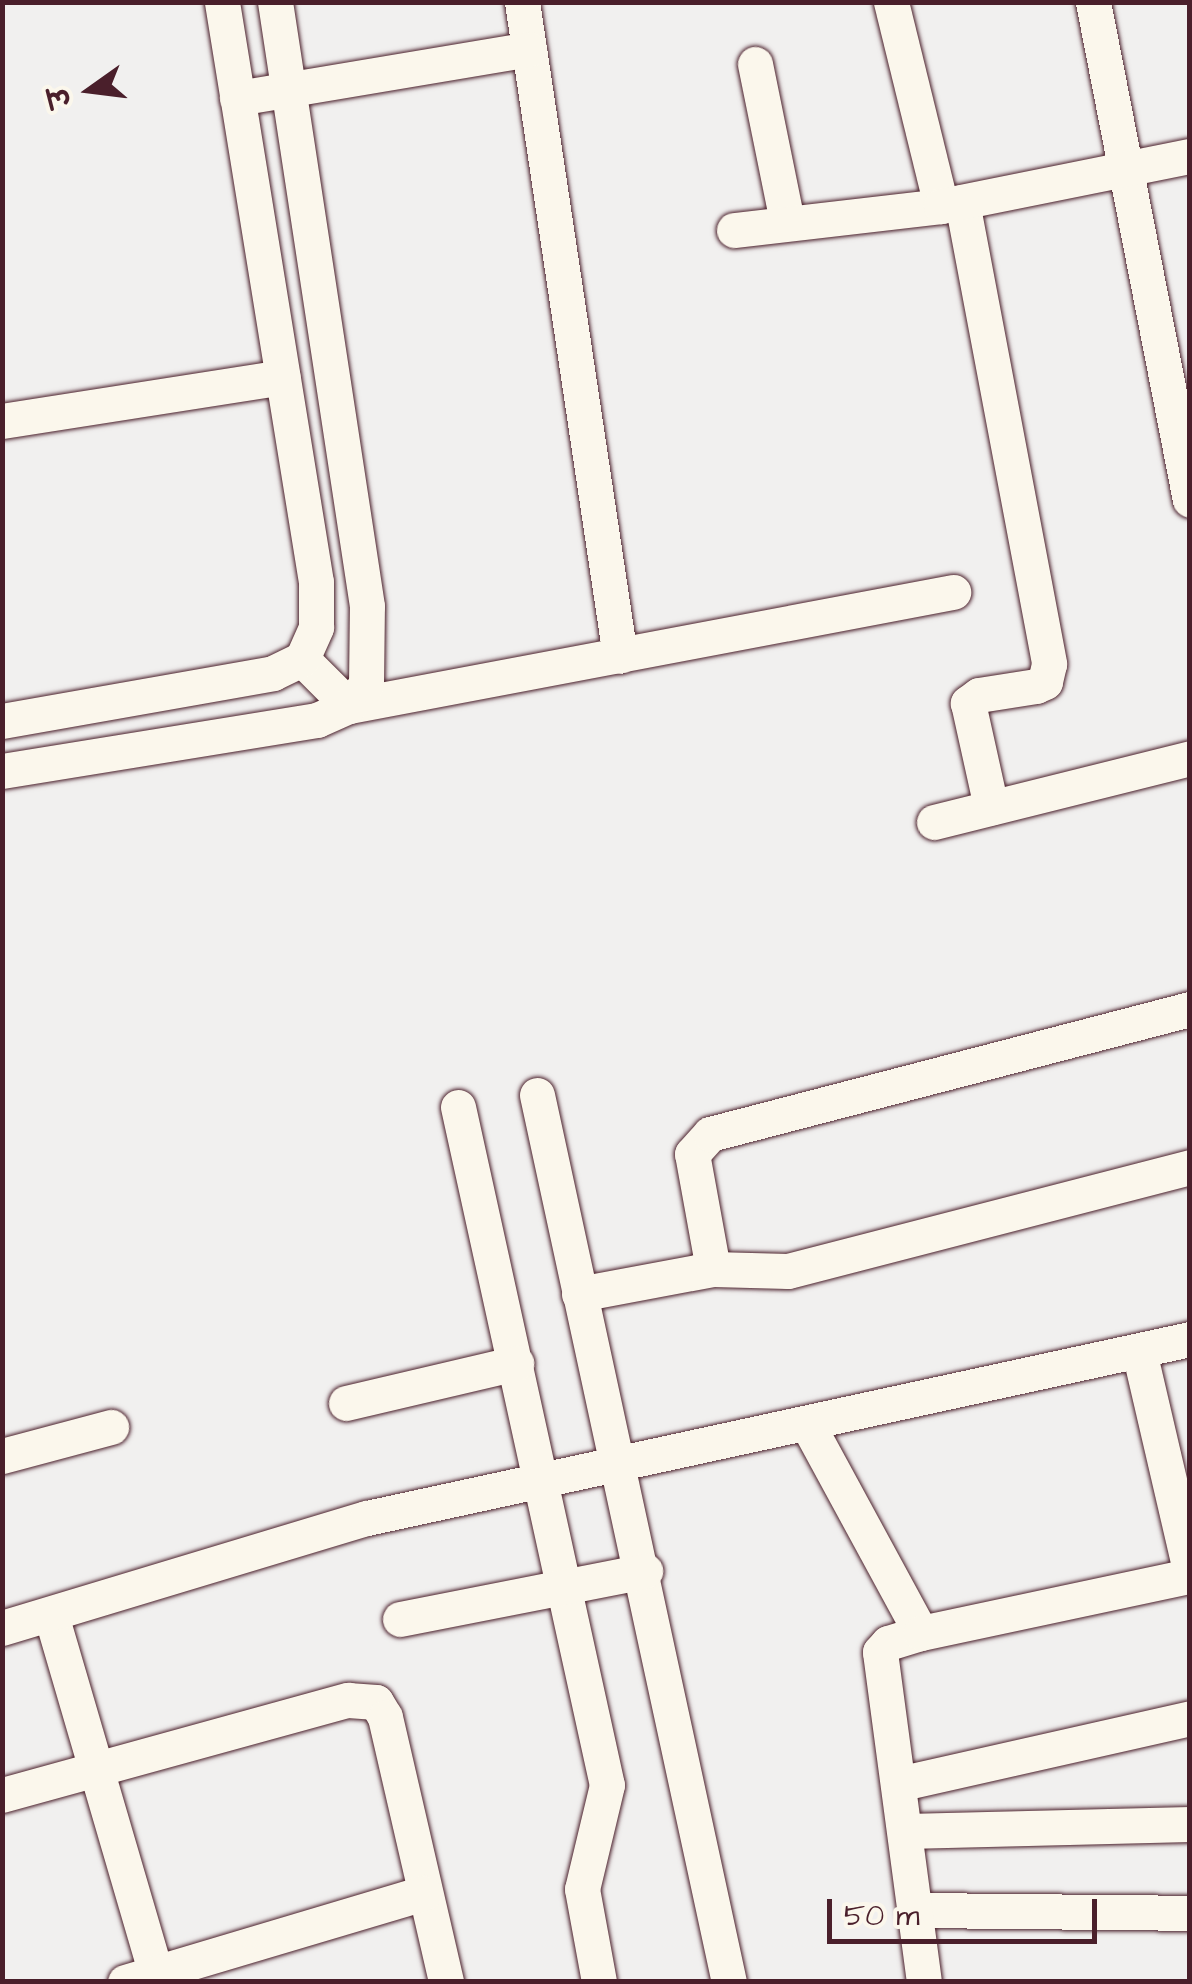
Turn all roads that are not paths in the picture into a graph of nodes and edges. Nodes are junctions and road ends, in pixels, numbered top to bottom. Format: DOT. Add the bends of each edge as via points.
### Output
graph roads {
  1 [pos="222,2"];
  2 [pos="274,2"];
  3 [pos="522,2"];
  4 [pos="890,2"];
  5 [pos="1093,2"];
  6 [pos="529,49"];
  7 [pos="755,64"];
  8 [pos="290,90"];
  9 [pos="237,98"];
  10 [pos="1190,156"];
  11 [pos="1128,166"];
  12 [pos="952,204"];
  13 [pos="788,221"];
  14 [pos="734,230"];
  15 [pos="283,377"];
  16 [pos="2,421"];
  17 [pos="1189,498"];
  18 [pos="953,592"];
  19 [pos="620,656"];
  20 [pos="302,659"];
  21 [pos="348,706"];
  22 [pos="2,722"];
  23 [pos="1190,758"];
  24 [pos="2,770"];
  25 [pos="991,807"];
  26 [pos="934,822"];
  27 [pos="1190,1009"];
  28 [pos="537,1095"];
  29 [pos="458,1107"];
  30 [pos="1190,1167"];
  31 [pos="713,1269"];
  32 [pos="580,1294"];
  33 [pos="1190,1339"];
  34 [pos="1140,1351"];
  35 [pos="516,1363"];
  36 [pos="346,1403"];
  37 [pos="809,1427"];
  38 [pos="111,1428"];
  39 [pos="2,1456"];
  40 [pos="622,1466"];
  41 [pos="542,1479"];
  42 [pos="645,1571"];
  43 [pos="1190,1574"];
  44 [pos="565,1587"];
  45 [pos="51,1614"];
  46 [pos="400,1619"];
  47 [pos="2,1628"];
  48 [pos="921,1633"];
  49 [pos="1190,1718"];
  50 [pos="97,1773"];
  51 [pos="898,1784"];
  52 [pos="2,1796"];
  53 [pos="1190,1824"];
  54 [pos="906,1831"];
  55 [pos="424,1894"];
  56 [pos="918,1910"];
  57 [pos="1190,1913"];
  58 [pos="146,1979"];
  59 [pos="446,1982"];
  60 [pos="600,1982"];
  61 [pos="729,1982"];
  62 [pos="924,1982"];
  1 -- 9 [label="street"];
  2 -- 8 [label="street"];
  3 -- 6 [label="street"];
  4 -- 12 [label="street"];
  5 -- 11 [label="street"];
  6 -- 8 [label="street"];
  6 -- 19 [label="street"];
  7 -- 13 [label="street"];
  8 -- 9 [label="street"];
  8 -- 21 [label="street" via="367,606 366,684"];
  9 -- 15 [label="street"];
  10 -- 11 [label="street"];
  11 -- 12 [label="street"];
  11 -- 17 [label="street"];
  12 -- 13 [label="street"];
  12 -- 25 [label="street" via="1049,664 1045,682 979,694 968,703"];
  13 -- 14 [label="street"];
  15 -- 16 [label="street"];
  15 -- 20 [label="street" via="316,582 316,628"];
  18 -- 19 [label="street"];
  19 -- 21 [label="street"];
  20 -- 21 [label="street"];
  20 -- 22 [label="street" via="273,674"];
  21 -- 24 [label="street" via="317,720"];
  23 -- 25 [label="street"];
  25 -- 26 [label="street"];
  27 -- 31 [label="street" via="710,1134 692,1154"];
  28 -- 32 [label="street"];
  29 -- 35 [label="street"];
  30 -- 31 [label="street" via="788,1271"];
  31 -- 32 [label="street"];
  32 -- 40 [label="street"];
  33 -- 34 [label="street"];
  34 -- 37 [label="street"];
  34 -- 43 [label="street"];
  35 -- 36 [label="street"];
  35 -- 41 [label="street"];
  37 -- 40 [label="street"];
  37 -- 48 [label="street"];
  38 -- 39 [label="street"];
  40 -- 41 [label="street"];
  40 -- 42 [label="street"];
  41 -- 44 [label="street"];
  41 -- 45 [label="street" via="367,1518"];
  42 -- 44 [label="street"];
  42 -- 61 [label="street"];
  43 -- 48 [label="street"];
  44 -- 46 [label="street"];
  44 -- 60 [label="street" via="607,1784 582,1888"];
  45 -- 47 [label="street"];
  45 -- 50 [label="street"];
  48 -- 51 [label="street" via="880,1652"];
  49 -- 51 [label="street"];
  50 -- 52 [label="street"];
  50 -- 55 [label="street" via="348,1700 376,1702 385,1717"];
  50 -- 58 [label="street"];
  51 -- 54 [label="street"];
  53 -- 54 [label="street"];
  54 -- 56 [label="street"];
  55 -- 58 [label="street"];
  55 -- 59 [label="street"];
  56 -- 57 [label="street"];
  56 -- 62 [label="street"];
}
